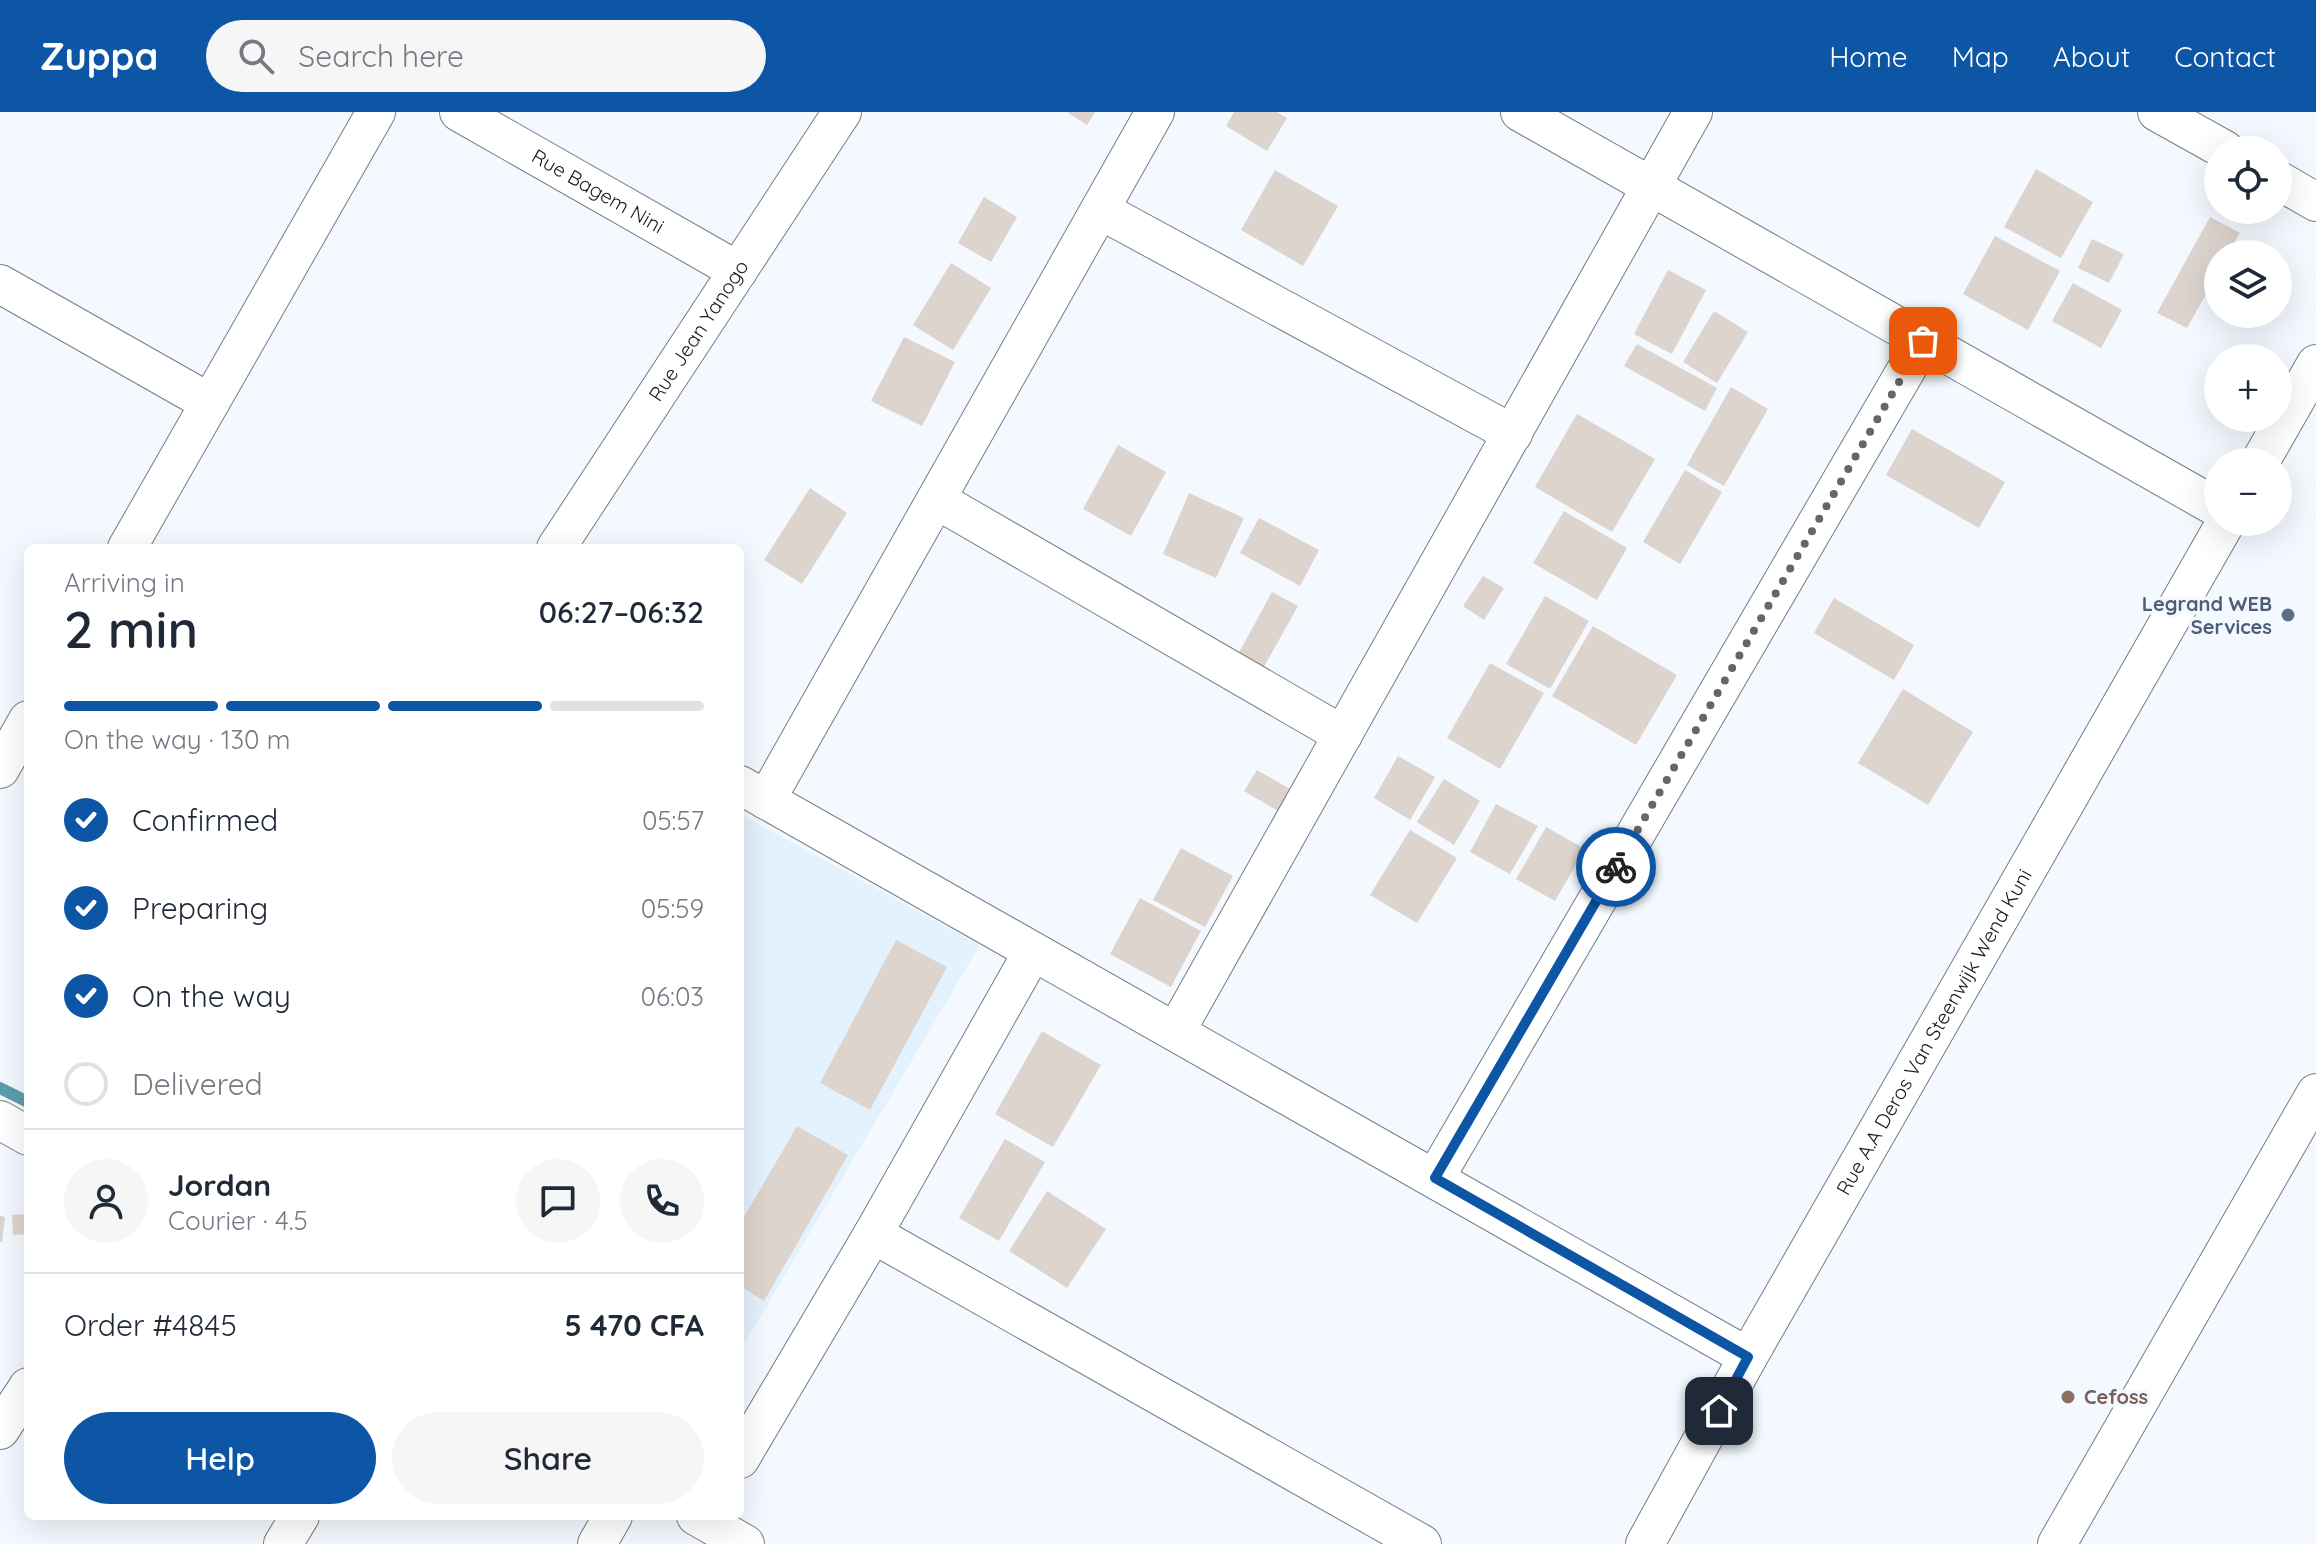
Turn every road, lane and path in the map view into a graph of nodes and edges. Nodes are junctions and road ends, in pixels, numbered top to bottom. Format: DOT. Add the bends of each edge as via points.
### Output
graph roads {
  1 [pos="376,112"];
  2 [pos="459,112"];
  3 [pos="842,112"];
  4 [pos="1155,112"];
  5 [pos="1520,112"];
  6 [pos="1693,112"];
  7 [pos="2157,112"];
  8 [pos="2204,138"];
  9 [pos="1651,187"];
  10 [pos="2292,188"];
  11 [pos="2316,202"];
  12 [pos="1100,210"];
  13 [pos="738,271"];
  14 [pos="0,284"];
  15 [pos="1923,341"];
  16 [pos="2316,364"];
  17 [pos="210,403"];
  18 [pos="1513,434"];
  19 [pos="2268,448"];
  20 [pos="937,500"];
  21 [pos="2204,500"];
  22 [pos="2218,536"];
  23 [pos="129,544"];
  24 [pos="559,544"];
  25 [pos="24,727"];
  26 [pos="1343,735"];
  27 [pos="0,769"];
  28 [pos="753,793"];
  29 [pos="1032,953"];
  30 [pos="1176,1031"];
  31 [pos="2316,1093"];
  32 [pos="0,1120"];
  33 [pos="24,1134"];
  34 [pos="1435,1178"];
  35 [pos="873,1234"];
  36 [pos="1748,1357"];
  37 [pos="24,1393"];
  38 [pos="0,1430"];
  39 [pos="744,1452"];
  40 [pos="298,1520"];
  41 [pos="611,1520"];
  42 [pos="705,1520"];
  43 [pos="283,1544"];
  44 [pos="597,1544"];
  45 [pos="745,1544"];
  46 [pos="1422,1544"];
  47 [pos="1645,1544"];
  48 [pos="2057,1544"];
  1 -- 17 [label="street"];
  2 -- 13 [label="street, Rue Bagem Nini"];
  3 -- 13 [label="street, Rue Jean Yanogo"];
  4 -- 12 [label="street"];
  5 -- 9 [label="street"];
  6 -- 9 [label="street"];
  7 -- 8 [label="street"];
  9 -- 15 [label="street"];
  9 -- 18 [label="street"];
  10 -- 11 [label="street"];
  12 -- 18 [label="street"];
  12 -- 20 [label="street"];
  13 -- 24 [label="street, Rue Jean Yanogo"];
  14 -- 17 [label="street"];
  15 -- 21 [label="street"];
  15 -- 34 [label="street"];
  16 -- 19 [label="street"];
  17 -- 23 [label="street"];
  18 -- 26 [label="street"];
  20 -- 26 [label="street"];
  20 -- 28 [label="street"];
  22 -- 36 [label="street, Rue A.A Deros Van Steenwijk Wend Kuni"];
  25 -- 27 [label="street"];
  26 -- 30 [label="street"];
  28 -- 29 [label="street"];
  29 -- 30 [label="street"];
  29 -- 35 [label="street"];
  30 -- 34 [label="street"];
  31 -- 48 [label="street"];
  32 -- 33 [label="street"];
  34 -- 36 [label="street"];
  35 -- 39 [label="street"];
  35 -- 46 [label="street"];
  36 -- 47 [label="street, Rue A.A Deros Van Steenwijk Wend Kuni"];
  37 -- 38 [label="street"];
  40 -- 43 [label="street"];
  41 -- 44 [label="street"];
  42 -- 45 [label="street"];
}
